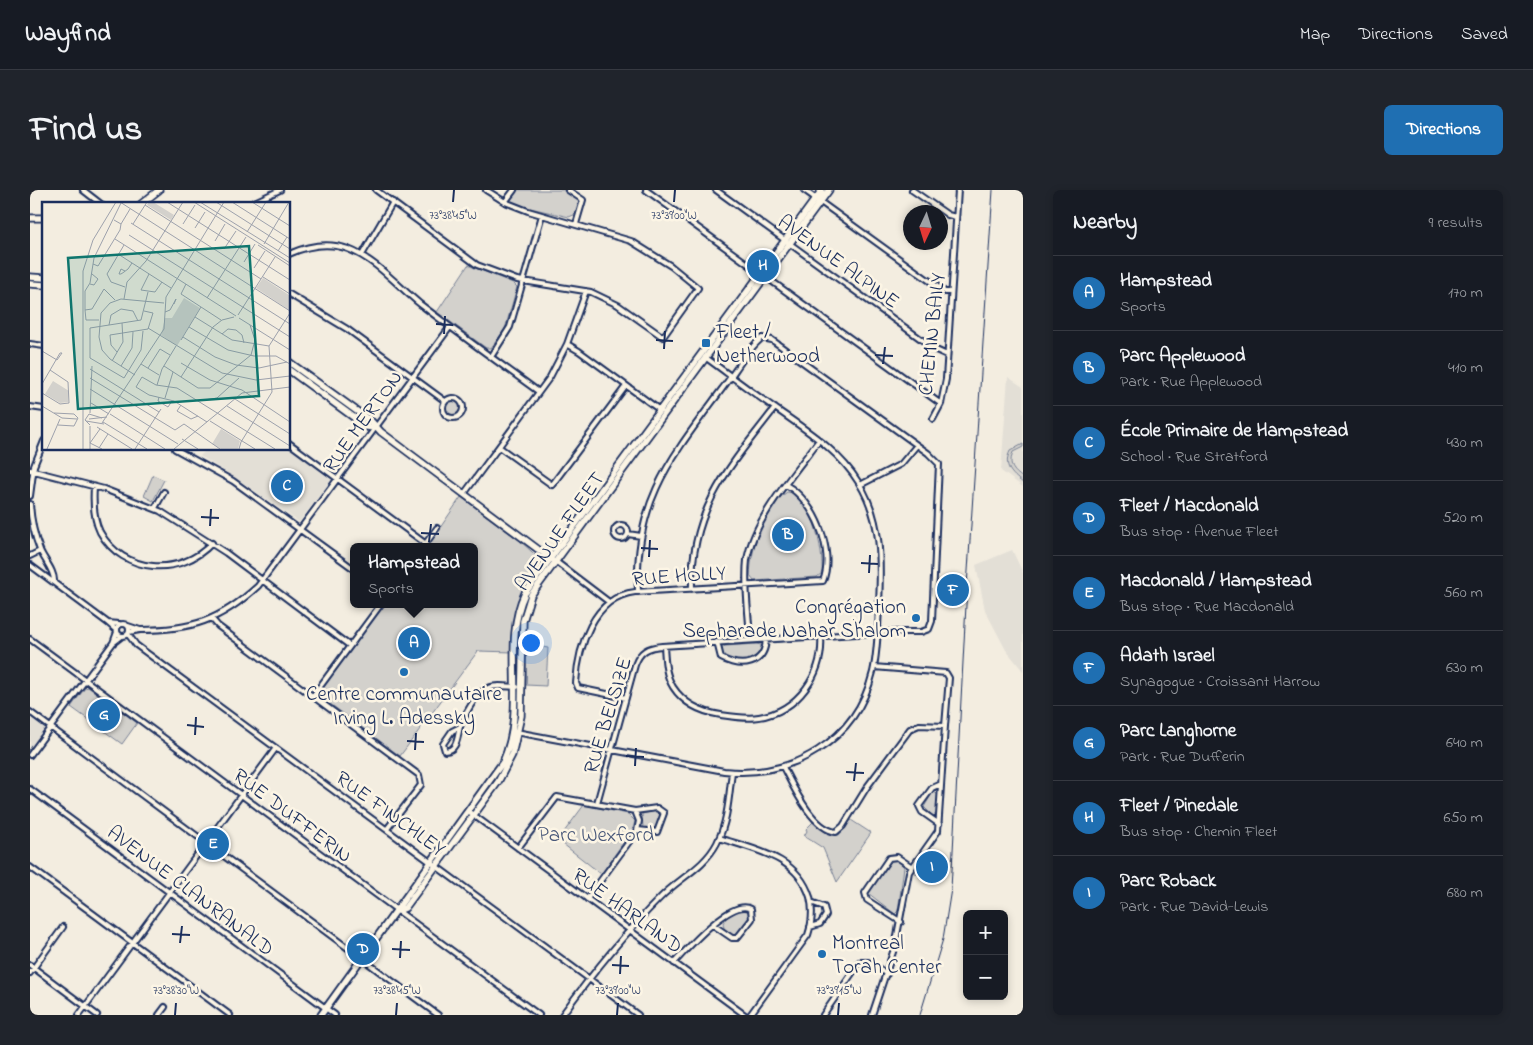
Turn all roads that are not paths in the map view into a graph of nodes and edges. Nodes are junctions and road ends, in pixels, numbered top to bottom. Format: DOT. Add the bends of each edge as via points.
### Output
graph roads {
  1 [pos="83,190"];
  2 [pos="159,190"];
  3 [pos="280,190"];
  4 [pos="376,190"];
  5 [pos="486,190"];
  6 [pos="514,190"];
  7 [pos="568,190"];
  8 [pos="646,190"];
  9 [pos="716,190"];
  10 [pos="804,190"];
  11 [pos="822,190"];
  12 [pos="830,190"];
  13 [pos="912,190"];
  14 [pos="958,190"];
  15 [pos="818,200"];
  16 [pos="98,202"];
  17 [pos="144,202"];
  18 [pos="254,202"];
  19 [pos="394,202"];
  20 [pos="505,202"];
  21 [pos="542,215"];
  22 [pos="956,217"];
  23 [pos="576,224"];
  24 [pos="788,242"];
  25 [pos="290,254"];
  26 [pos="362,256"];
  27 [pos="763,275"];
  28 [pos="523,281"];
  29 [pos="586,291"];
  30 [pos="951,292"];
  31 [pos="290,295"];
  32 [pos="450,327"];
  33 [pos="567,344"];
  34 [pos="947,355"];
  35 [pos="704,356"];
  36 [pos="491,357"];
  37 [pos="290,365"];
  38 [pos="290,371"];
  39 [pos="732,376"];
  40 [pos="412,377"];
  41 [pos="626,386"];
  42 [pos="539,392"];
  43 [pos="445,401"];
  44 [pos="941,404"];
  45 [pos="775,408"];
  46 [pos="662,412"];
  47 [pos="933,419"];
  48 [pos="375,428"];
  49 [pos="819,440"];
  50 [pos="290,444"];
  51 [pos="42,446"];
  52 [pos="917,446"];
  53 [pos="499,447"];
  54 [pos="177,450"];
  55 [pos="32,471"];
  56 [pos="337,479"];
  57 [pos="786,485"];
  58 [pos="860,485"];
  59 [pos="94,487"];
  60 [pos="164,492"];
  61 [pos="464,494"];
  62 [pos="30,496"];
  63 [pos="30,504"];
  64 [pos="156,508"];
  65 [pos="437,528"];
  66 [pos="300,530"];
  67 [pos="628,534"];
  68 [pos="641,536"];
  69 [pos="212,543"];
  70 [pos="422,543"];
  71 [pos="426,543"];
  72 [pos="40,551"];
  73 [pos="30,556"];
  74 [pos="553,559"];
  75 [pos="30,565"];
  76 [pos="350,567"];
  77 [pos="262,580"];
  78 [pos="54,582"];
  79 [pos="747,586"];
  80 [pos="692,588"];
  81 [pos="638,592"];
  82 [pos="609,602"];
  83 [pos="378,608"];
  84 [pos="212,619"];
  85 [pos="108,622"];
  86 [pos="119,624"];
  87 [pos="128,626"];
  88 [pos="140,630"];
  89 [pos="116,631"];
  90 [pos="877,632"];
  91 [pos="128,633"];
  92 [pos="122,636"];
  93 [pos="822,636"];
  94 [pos="30,638"];
  95 [pos="750,640"];
  96 [pos="766,640"];
  97 [pos="717,642"];
  98 [pos="113,643"];
  99 [pos="350,646"];
  100 [pos="664,646"];
  101 [pos="874,667"];
  102 [pos="86,680"];
  103 [pos="519,687"];
  104 [pos="313,696"];
  105 [pos="626,698"];
  106 [pos="30,712"];
  107 [pos="945,726"];
  108 [pos="460,727"];
  109 [pos="51,728"];
  110 [pos="516,732"];
  111 [pos="276,748"];
  112 [pos="612,750"];
  113 [pos="30,755"];
  114 [pos="783,767"];
  115 [pos="732,772"];
  116 [pos="941,784"];
  117 [pos="30,789"];
  118 [pos="241,795"];
  119 [pos="597,803"];
  120 [pos="635,811"];
  121 [pos="471,813"];
  122 [pos="939,824"];
  123 [pos="387,830"];
  124 [pos="638,830"];
  125 [pos="719,838"];
  126 [pos="206,843"];
  127 [pos="518,848"];
  128 [pos="433,864"];
  129 [pos="912,867"];
  130 [pos="30,868"];
  131 [pos="169,892"];
  132 [pos="587,899"];
  133 [pos="811,902"];
  134 [pos="398,911"];
  135 [pos="901,922"];
  136 [pos="713,925"];
  137 [pos="63,927"];
  138 [pos="810,927"];
  139 [pos="630,931"];
  140 [pos="132,943"];
  141 [pos="362,959"];
  142 [pos="674,963"];
  143 [pos="32,966"];
  144 [pos="30,973"];
  145 [pos="888,974"];
  146 [pos="589,978"];
  147 [pos="85,1006"];
  148 [pos="165,1007"];
  149 [pos="326,1009"];
  150 [pos="79,1015"];
  151 [pos="97,1015"];
  152 [pos="159,1015"];
  153 [pos="230,1015"];
  154 [pos="321,1015"];
  155 [pos="334,1015"];
  156 [pos="438,1015"];
  157 [pos="539,1015"];
  158 [pos="562,1015"];
  159 [pos="638,1015"];
  160 [pos="745,1015"];
  161 [pos="750,1015"];
  162 [pos="823,1015"];
  163 [pos="872,1015"];
  1 -- 16 [label="street"];
  2 -- 17 [label="main road"];
  3 -- 18 [label="street"];
  4 -- 19 [label="street"];
  5 -- 20 [label="street"];
  6 -- 20 [label="street"];
  7 -- 23 [label="street" via="583,200"];
  8 -- 27 [label="street"];
  9 -- 24 [label="street, AVENUE ALPINE"];
  10 -- 15 [label="street"];
  11 -- 15 [label="main road"];
  12 -- 15 [label="main road"];
  13 -- 22 [label="street"];
  14 -- 22 [label="street, CHEMIN BAILY"];
  15 -- 24 [label="main road, AVENUE FLEET"];
  15 -- 30 [label="street" via="945,292"];
  19 -- 26 [label="street"];
  19 -- 28 [label="street" via="471,261"];
  20 -- 21 [label="street"];
  21 -- 23 [label="street"];
  21 -- 28 [label="street"];
  22 -- 30 [label="street, CHEMIN BAILY"];
  23 -- 29 [label="street" via="640,245 698,288 663,337 618,305"];
  24 -- 27 [label="main road, AVENUE FLEET"];
  24 -- 34 [label="street, AVENUE ALPINE"];
  25 -- 26 [label="street" via="327,246"];
  26 -- 32 [label="street"];
  27 -- 35 [label="main road, AVENUE FLEET"];
  27 -- 44 [label="street"];
  28 -- 29 [label="street"];
  28 -- 36 [label="street" via="510,327"];
  29 -- 33 [label="street"];
  30 -- 34 [label="street, CHEMIN BAILY"];
  31 -- 40 [label="street" via="342,326"];
  32 -- 36 [label="street"];
  32 -- 40 [label="street, RUE MERTON"];
  33 -- 41 [label="street"];
  33 -- 42 [label="street"];
  34 -- 44 [label="street, CHEMIN BAILY"];
  35 -- 39 [label="street"];
  35 -- 46 [label="main road, AVENUE FLEET"];
  36 -- 42 [label="street"];
  37 -- 48 [label="main road" via="372,422"];
  38 -- 48 [label="main road" via="367,427"];
  39 -- 45 [label="street"];
  39 -- 52 [label="street" via="760,340 770,338"];
  39 -- 68 [label="street" via="666,466 652,495"];
  40 -- 43 [label="street"];
  40 -- 48 [label="street, RUE MERTON"];
  41 -- 46 [label="street"];
  41 -- 53 [label="street" via="552,485"];
  42 -- 53 [label="street"];
  43 -- 43 [label="street" via="445,414 451,418 460,416 464,406 461,400 451,398"];
  44 -- 47 [label="street, CHEMIN BAILY"];
  45 -- 49 [label="street"];
  45 -- 80 [label="street" via="717,487 703,513 692,556"];
  46 -- 74 [label="main road, AVENUE FLEET"];
  48 -- 56 [label="street, RUE MERTON"];
  48 -- 61 [label="main road"];
  49 -- 57 [label="street"];
  49 -- 58 [label="street" via="844,462"];
  50 -- 56 [label="street"];
  51 -- 55 [label="street"];
  52 -- 58 [label="street" via="901,464"];
  52 -- 90 [label="street, RUE BELSIZE" via="936,460 941,470 931,625 921,632"];
  53 -- 61 [label="street"];
  54 -- 66 [label="street" via="226,476"];
  55 -- 59 [label="street"];
  55 -- 62 [label="street"];
  56 -- 66 [label="street, RUE MERTON"];
  56 -- 70 [label="street"];
  57 -- 79 [label="street" via="753,537"];
  57 -- 79 [label="street, RUE HOLLY" via="800,496 816,520 825,546 825,576 823,581"];
  58 -- 90 [label="street" via="873,514 879,540 881,564"];
  59 -- 64 [label="street"];
  59 -- 69 [label="street" via="94,511 100,532 114,549 131,560 153,567 172,566 196,557"];
  60 -- 64 [label="street"];
  61 -- 74 [label="main road"];
  63 -- 72 [label="street"];
  64 -- 69 [label="street"];
  65 -- 71 [label="street"];
  66 -- 76 [label="street"];
  66 -- 77 [label="street, RUE MERTON"];
  67 -- 68 [label="street"];
  68 -- 81 [label="street"];
  69 -- 77 [label="street"];
  72 -- 73 [label="street"];
  72 -- 78 [label="street"];
  74 -- 82 [label="street"];
  74 -- 103 [label="main road, AVENUE FLEET" via="525,593 518,612"];
  75 -- 78 [label="street"];
  77 -- 84 [label="street, RUE MERTON" via="240,602"];
  77 -- 99 [label="street"];
  78 -- 85 [label="street"];
  79 -- 80 [label="street, RUE HOLLY"];
  79 -- 95 [label="street"];
  80 -- 81 [label="street, RUE HOLLY"];
  81 -- 82 [label="street, RUE HOLLY" via="626,593"];
  82 -- 105 [label="street, RUE HOLLY" via="585,638 576,683 578,688"];
  83 -- 99 [label="street"];
  84 -- 88 [label="street, RUE MERTON" via="182,629"];
  84 -- 104 [label="street"];
  85 -- 86 [label="street"];
  85 -- 89 [label="street"];
  86 -- 87 [label="street"];
  86 -- 89 [label="street"];
  87 -- 88 [label="street"];
  87 -- 91 [label="street"];
  88 -- 91 [label="street"];
  89 -- 92 [label="street"];
  89 -- 98 [label="street"];
  90 -- 93 [label="street, RUE BELSIZE"];
  90 -- 101 [label="street"];
  91 -- 92 [label="street"];
  91 -- 111 [label="street, RUE FINCHLEY" via="136,645"];
  92 -- 98 [label="street"];
  93 -- 96 [label="street, RUE BELSIZE"];
  93 -- 100 [label="street" via="818,665 805,690 780,710 751,718 716,714 687,703 668,676"];
  94 -- 102 [label="street, RUE DUFFERIN"];
  95 -- 96 [label="street, RUE BELSIZE"];
  95 -- 97 [label="street, RUE BELSIZE"];
  96 -- 97 [label="street" via="764,654 750,663 722,658"];
  97 -- 100 [label="street, RUE BELSIZE"];
  98 -- 102 [label="street"];
  99 -- 104 [label="street"];
  100 -- 105 [label="street, RUE BELSIZE" via="651,647 640,654"];
  101 -- 107 [label="street" via="946,673 949,678"];
  101 -- 114 [label="street" via="861,705 842,732 810,756"];
  102 -- 109 [label="street"];
  102 -- 118 [label="street, RUE DUFFERIN"];
  103 -- 108 [label="street" via="485,689"];
  103 -- 110 [label="main road, AVENUE FLEET"];
  104 -- 123 [label="street" via="421,778 421,785"];
  105 -- 112 [label="street, RUE BELSIZE"];
  106 -- 109 [label="street"];
  107 -- 114 [label="street" via="919,725 910,729 836,832 823,826 808,810"];
  107 -- 116 [label="street"];
  108 -- 108 [label="street" via="452,731 443,744 445,751 450,751 456,743"];
  109 -- 113 [label="street"];
  109 -- 126 [label="street"];
  110 -- 112 [label="street"];
  110 -- 121 [label="main road, AVENUE FLEET" via="499,768"];
  111 -- 118 [label="street"];
  111 -- 123 [label="street, RUE FINCHLEY"];
  112 -- 115 [label="street"];
  112 -- 119 [label="street, RUE BELSIZE"];
  114 -- 115 [label="street" via="758,772"];
  115 -- 125 [label="street"];
  116 -- 122 [label="street"];
  116 -- 122 [label="street" via="932,788 920,806 922,812"];
  117 -- 131 [label="street, AVENUE CLANRANALD"];
  118 -- 126 [label="street"];
  118 -- 134 [label="street, RUE DUFFERIN"];
  119 -- 120 [label="street"];
  119 -- 127 [label="street" via="557,797"];
  120 -- 124 [label="street"];
  120 -- 124 [label="street" via="657,808 664,813 657,832"];
  121 -- 127 [label="street, RUE HARLAND"];
  121 -- 128 [label="main road, AVENUE FLEET"];
  122 -- 129 [label="street" via="936,835"];
  123 -- 128 [label="street, RUE FINCHLEY"];
  124 -- 132 [label="street"];
  125 -- 133 [label="street" via="784,861 803,881"];
  125 -- 139 [label="street" via="706,860 668,890"];
  126 -- 131 [label="street"];
  126 -- 141 [label="street"];
  127 -- 132 [label="street, RUE HARLAND"];
  128 -- 134 [label="main road, AVENUE FLEET" via="399,905"];
  128 -- 146 [label="street, RUE FINCHLEY"];
  129 -- 135 [label="street"];
  129 -- 135 [label="street" via="897,857 889,858 865,893 867,900"];
  130 -- 140 [label="street"];
  131 -- 140 [label="street"];
  131 -- 149 [label="street, AVENUE CLANRANALD"];
  132 -- 139 [label="street, RUE HARLAND"];
  133 -- 138 [label="street"];
  133 -- 138 [label="street" via="824,908 826,915 820,924"];
  134 -- 141 [label="main road, AVENUE FLEET"];
  134 -- 157 [label="street, RUE DUFFERIN"];
  135 -- 145 [label="street"];
  136 -- 136 [label="street" via="737,938 752,919 751,909 739,906"];
  136 -- 142 [label="street"];
  137 -- 143 [label="street"];
  138 -- 161 [label="street" via="805,940"];
  139 -- 142 [label="street, RUE HARLAND"];
  139 -- 146 [label="street"];
  140 -- 147 [label="street"];
  140 -- 153 [label="street"];
  141 -- 149 [label="main road, AVENUE FLEET"];
  141 -- 156 [label="street"];
  142 -- 160 [label="street, RUE HARLAND"];
  143 -- 144 [label="street"];
  143 -- 147 [label="street"];
  145 -- 162 [label="street" via="868,962 860,962"];
  145 -- 163 [label="street"];
  146 -- 158 [label="street"];
  146 -- 159 [label="street, RUE FINCHLEY"];
  147 -- 150 [label="street"];
  147 -- 151 [label="street"];
  148 -- 152 [label="street"];
  149 -- 154 [label="main road, AVENUE FLEET"];
  149 -- 155 [label="street, AVENUE CLANRANALD"];
}
